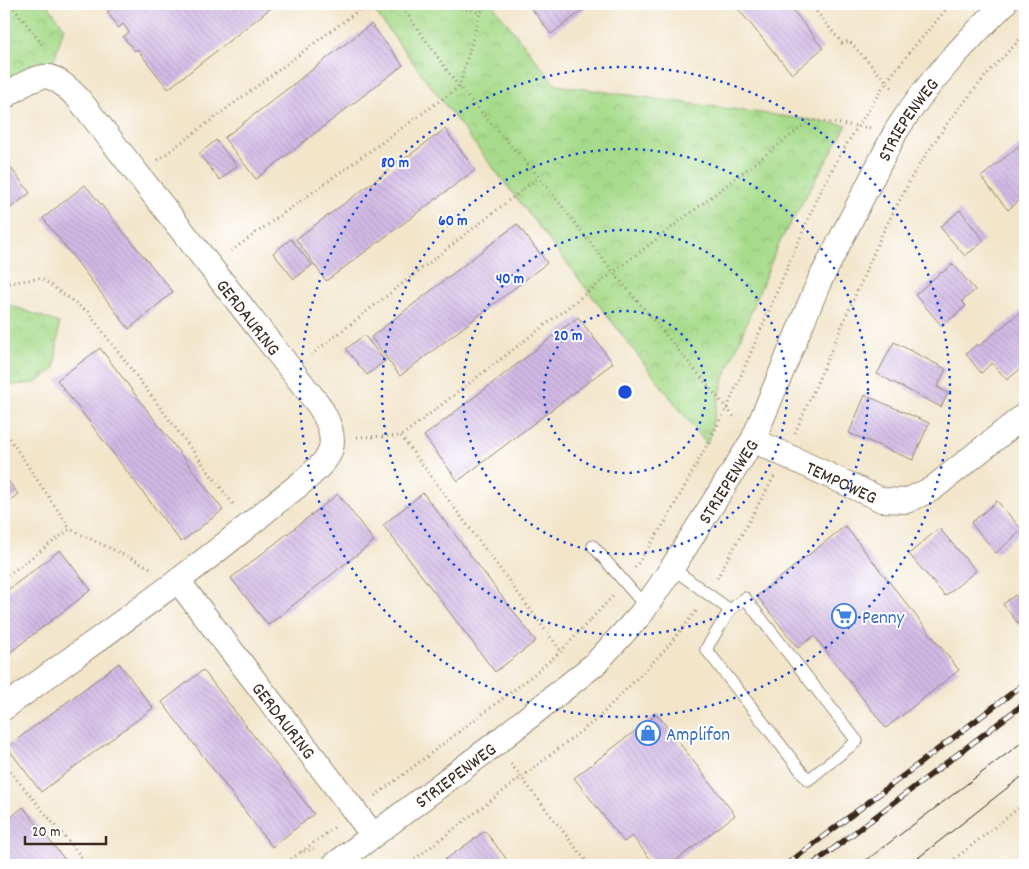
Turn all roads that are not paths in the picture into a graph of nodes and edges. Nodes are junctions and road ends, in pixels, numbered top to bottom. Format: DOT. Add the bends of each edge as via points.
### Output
graph roads {
  1 [pos="1004,4"];
  2 [pos="4,97"];
  3 [pos="1025,416"];
  4 [pos="754,440"];
  5 [pos="593,546"];
  6 [pos="672,568"];
  7 [pos="178,581"];
  8 [pos="646,607"];
  9 [pos="730,610"];
  10 [pos="4,708"];
  11 [pos="373,835"];
  12 [pos="334,865"];
  1 -- 4 [label="street, STRIEPENWEG" via="970,38 910,109 896,131 819,282"];
  2 -- 7 [label="street, GERDAURING" via="32,80 48,77 66,86 139,174 328,419 332,437 329,453 314,471"];
  3 -- 4 [label="street, TEMPOWEG" via="932,489 906,501 882,500"];
  4 -- 6 [label="street, STRIEPENWEG"];
  5 -- 8 [label="lane"];
  6 -- 8 [label="street, STRIEPENWEG"];
  6 -- 9 [label="lane"];
  7 -- 10 [label="street"];
  7 -- 11 [label="street, GERDAURING"];
  8 -- 11 [label="street, STRIEPENWEG" via="595,664 496,744"];
  9 -- 9 [label="lane" via="706,649 808,780 857,741 745,598"];
  11 -- 12 [label="street, STRIEPENWEG"];
}
